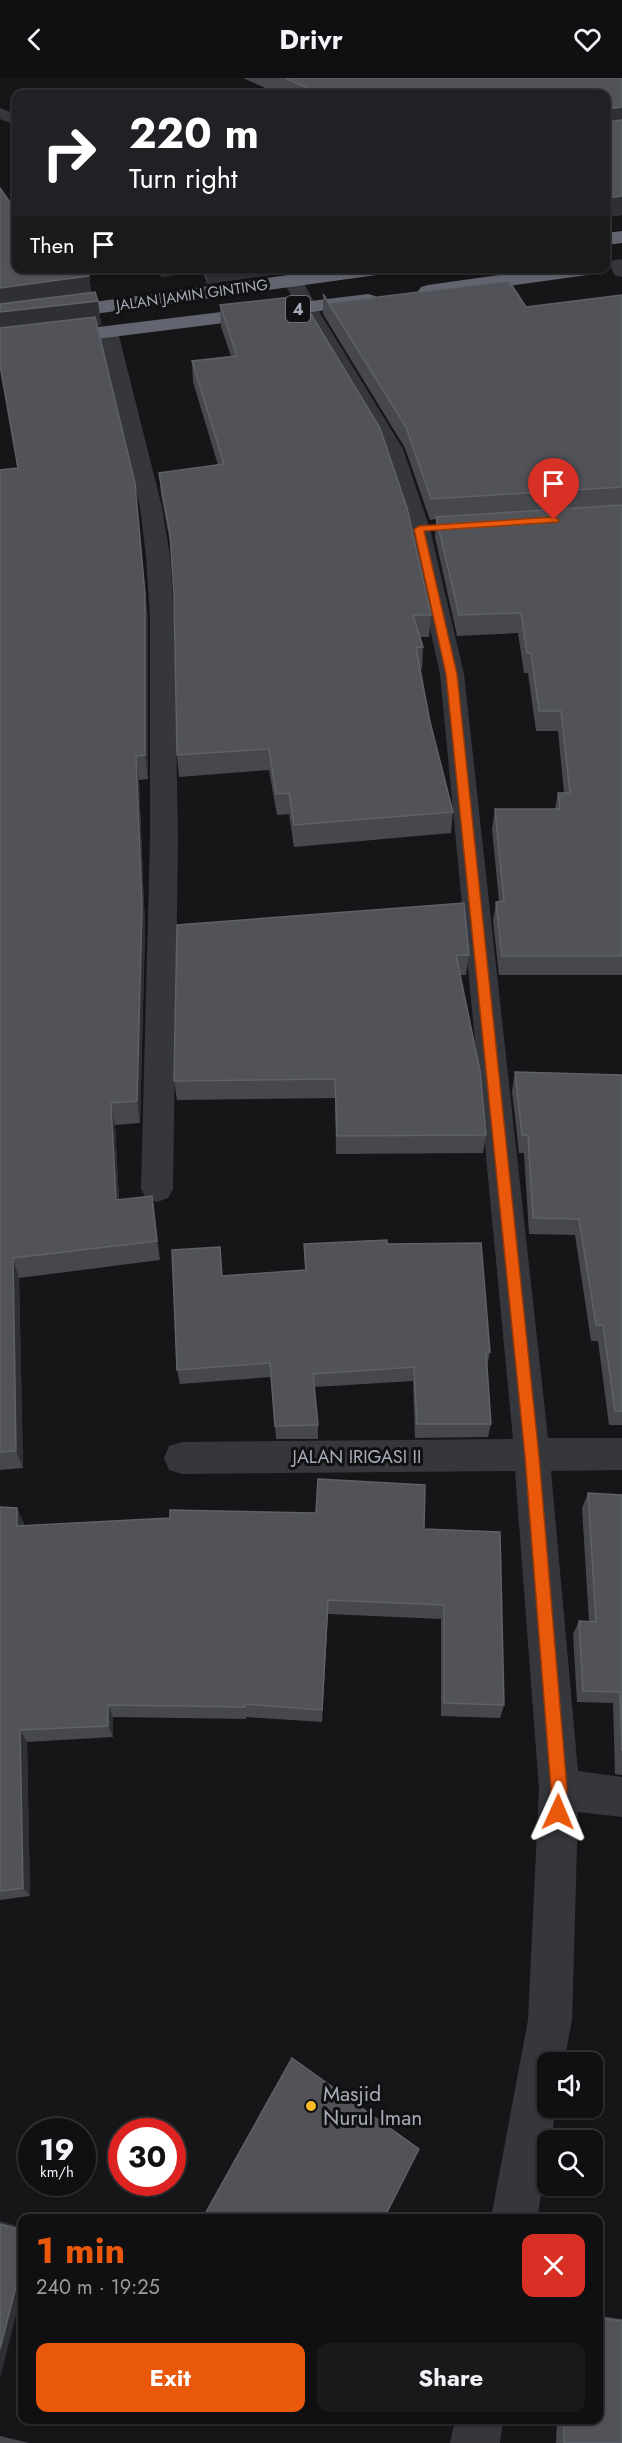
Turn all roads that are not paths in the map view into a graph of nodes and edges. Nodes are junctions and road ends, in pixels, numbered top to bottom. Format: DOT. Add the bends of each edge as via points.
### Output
graph roads {
  1 [pos="368,273"];
  2 [pos="560,273"];
  3 [pos="301,294"];
  4 [pos="411,294"];
  5 [pos="388,297"];
  6 [pos="1,319"];
  7 [pos="108,332"];
  8 [pos="0,345"];
  9 [pos="157,1189"];
  10 [pos="622,1454"];
  11 [pos="532,1456"];
  12 [pos="182,1458"];
  13 [pos="559,1789"];
  14 [pos="622,1797"];
  15 [pos="515,2214"];
  16 [pos="478,2424"];
  17 [pos="475,2443"];
  1 -- 3 [label="highway, JALAN JAMIN GINTING / 4"];
  2 -- 4 [label="highway"];
  3 -- 5 [label="highway, JALAN JAMIN GINTING / 4"];
  3 -- 6 [label="highway, JALAN JAMIN GINTING / 4"];
  3 -- 7 [label="highway, JALAN JAMIN GINTING / 4"];
  3 -- 11 [label="street" via="392,449 431,528 452,674"];
  7 -- 8 [label="highway, JALAN JAMIN GINTING / 4"];
  7 -- 9 [label="street" via="151,507 162,618 164,839"];
  10 -- 11 [label="street, JALAN IRIGASI II"];
  11 -- 12 [label="street, JALAN IRIGASI II"];
  11 -- 13 [label="street"];
  13 -- 14 [label="street"];
  13 -- 15 [label="street" via="550,2020"];
  16 -- 17 [label="street"];
}
